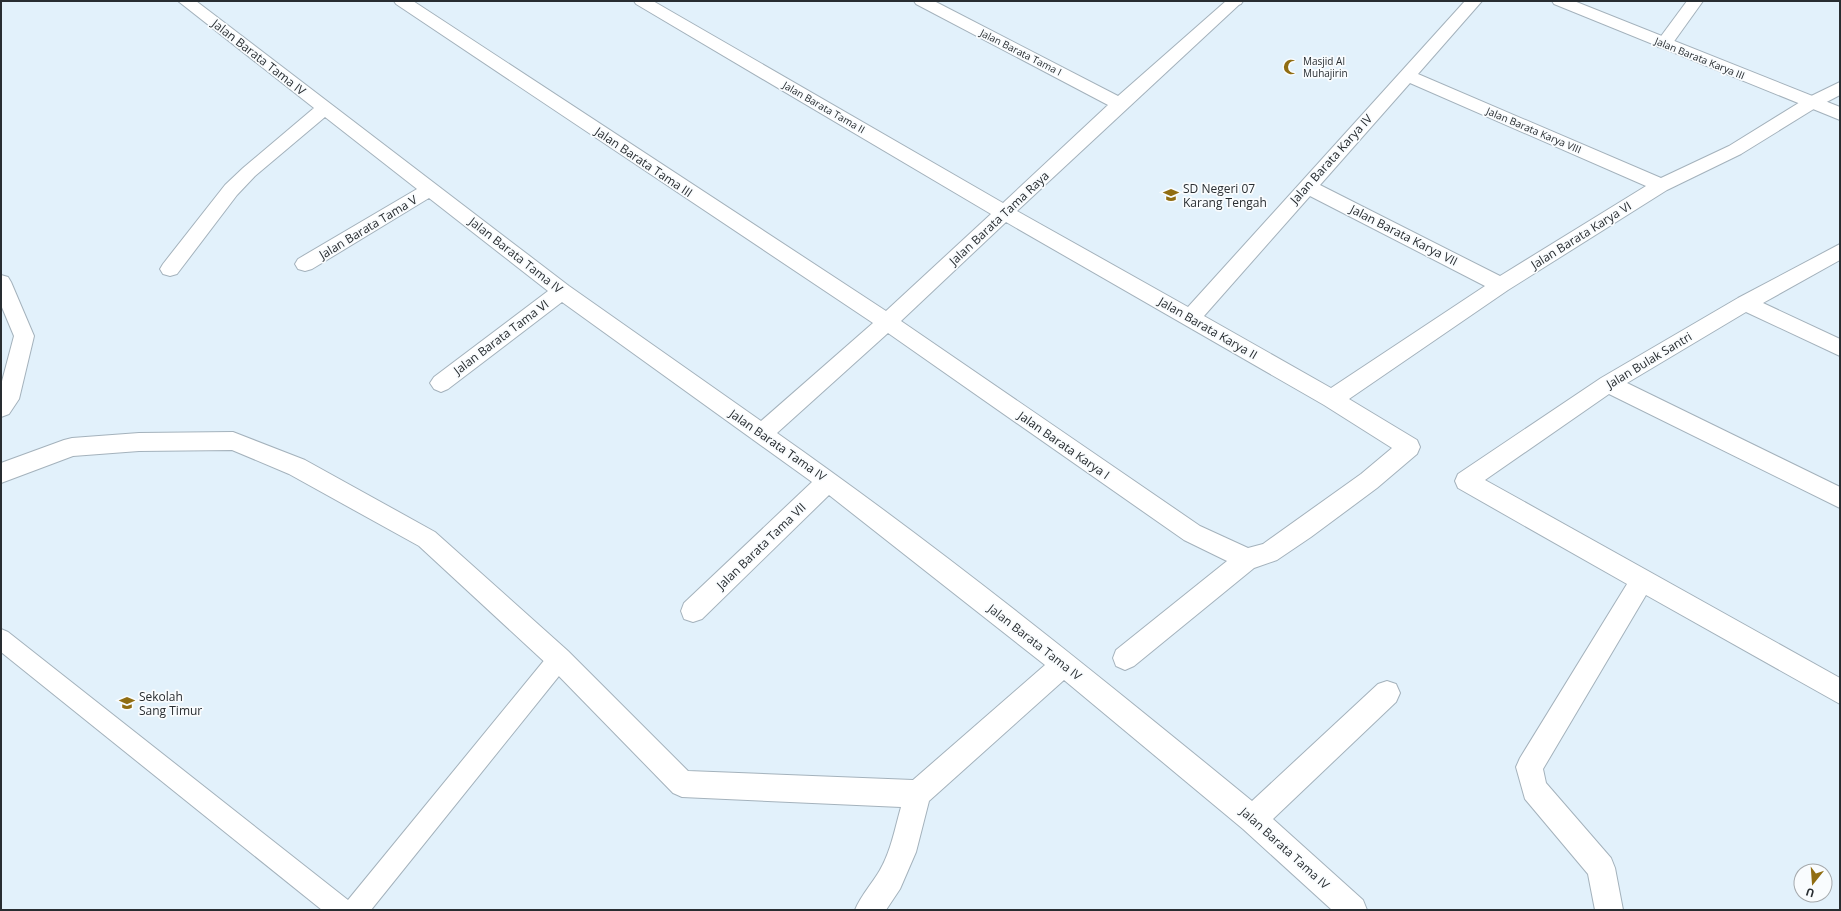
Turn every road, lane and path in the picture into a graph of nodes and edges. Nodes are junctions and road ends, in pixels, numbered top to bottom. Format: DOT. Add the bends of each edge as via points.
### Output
graph roads {
  1 [pos="186,1"];
  2 [pos="402,1"];
  3 [pos="642,1"];
  4 [pos="922,1"];
  5 [pos="1235,1"];
  6 [pos="1474,1"];
  7 [pos="1560,1"];
  8 [pos="1695,1"];
  9 [pos="1664,43"];
  10 [pos="1407,75"];
  11 [pos="1840,88"];
  12 [pos="1811,103"];
  13 [pos="1120,104"];
  14 [pos="325,108"];
  15 [pos="1840,114"];
  16 [pos="1660,185"];
  17 [pos="1307,186"];
  18 [pos="431,189"];
  19 [pos="1005,213"];
  20 [pos="1840,251"];
  21 [pos="305,264"];
  22 [pos="170,269"];
  23 [pos="1,282"];
  24 [pos="1501,285"];
  25 [pos="562,291"];
  26 [pos="1745,303"];
  27 [pos="1190,318"];
  28 [pos="887,322"];
  29 [pos="1840,348"];
  30 [pos="441,383"];
  31 [pos="1608,384"];
  32 [pos="1332,399"];
  33 [pos="1,408"];
  34 [pos="761,434"];
  35 [pos="1,473"];
  36 [pos="828,481"];
  37 [pos="1840,498"];
  38 [pos="1247,559"];
  39 [pos="1642,580"];
  40 [pos="693,611"];
  41 [pos="1,639"];
  42 [pos="1125,658"];
  43 [pos="559,659"];
  44 [pos="1064,664"];
  45 [pos="1840,692"];
  46 [pos="1387,693"];
  47 [pos="918,793"];
  48 [pos="1253,818"];
  49 [pos="342,910"];
  50 [pos="355,910"];
  51 [pos="870,910"];
  52 [pos="1353,910"];
  53 [pos="1609,910"];
  1 -- 14 [label="street, Jalan Barata Tama IV"];
  2 -- 28 [label="street, Jalan Barata Tama III"];
  3 -- 19 [label="street, Jalan Barata Tama II"];
  4 -- 13 [label="street, Jalan Barata Tama I"];
  5 -- 13 [label="street, Jalan Barata Tama Raya"];
  6 -- 10 [label="street, Jalan Barata Karya IV"];
  7 -- 9 [label="street, Jalan Barata Karya III"];
  8 -- 9 [label="street"];
  9 -- 12 [label="street, Jalan Barata Karya III"];
  10 -- 16 [label="street, Jalan Barata Karya VIII"];
  10 -- 17 [label="street, Jalan Barata Karya IV"];
  11 -- 12 [label="street, Jalan Barata Karya VI"];
  12 -- 15 [label="street, Jalan Barata Karya III"];
  12 -- 16 [label="street, Jalan Barata Karya VI" via="1735,150"];
  13 -- 19 [label="street, Jalan Barata Tama Raya"];
  14 -- 18 [label="street, Jalan Barata Tama IV"];
  14 -- 22 [label="street" via="231,190"];
  16 -- 24 [label="street, Jalan Barata Karya VI"];
  17 -- 24 [label="street, Jalan Barata Karya VII"];
  17 -- 27 [label="street, Jalan Barata Karya IV"];
  18 -- 21 [label="street, Jalan Barata Tama V"];
  18 -- 25 [label="street, Jalan Barata Tama IV"];
  19 -- 27 [label="street, Jalan Barata Karya II"];
  19 -- 28 [label="street, Jalan Barata Tama Raya"];
  20 -- 26 [label="street, Jalan Bulak Santri"];
  23 -- 33 [label="street" via="24,336 8,399"];
  24 -- 32 [label="street, Jalan Barata Karya VI"];
  25 -- 30 [label="street, Jalan Barata Tama VI"];
  25 -- 34 [label="street, Jalan Barata Tama IV"];
  26 -- 29 [label="street"];
  26 -- 31 [label="street, Jalan Bulak Santri"];
  27 -- 32 [label="street, Jalan Barata Karya II"];
  28 -- 34 [label="street, Jalan Barata Tama Raya"];
  28 -- 38 [label="street, Jalan Barata Karya I" via="1192,533"];
  31 -- 37 [label="street"];
  31 -- 39 [label="street, Jalan Bulak Santri" via="1466,481"];
  32 -- 38 [label="street, Jalan Barata Karya II" via="1409,447 1369,481 1298,534 1269,553"];
  34 -- 36 [label="street, Jalan Barata Tama IV"];
  35 -- 43 [label="street" via="72,447 139,442 234,441 297,467 427,539"];
  36 -- 40 [label="street, Jalan Barata Tama VII"];
  36 -- 44 [label="street, Jalan Barata Tama IV"];
  38 -- 42 [label="street"];
  39 -- 45 [label="street"];
  39 -- 53 [label="street" via="1528,767 1534,790 1601,868"];
  41 -- 49 [label="lane"];
  43 -- 47 [label="street" via="682,784"];
  43 -- 50 [label="lane"];
  44 -- 47 [label="street"];
  44 -- 48 [label="street, Jalan Barata Tama IV"];
  46 -- 48 [label="street"];
  47 -- 51 [label="street" via="902,852 890,879"];
  48 -- 52 [label="street, Jalan Barata Tama IV"];
}
